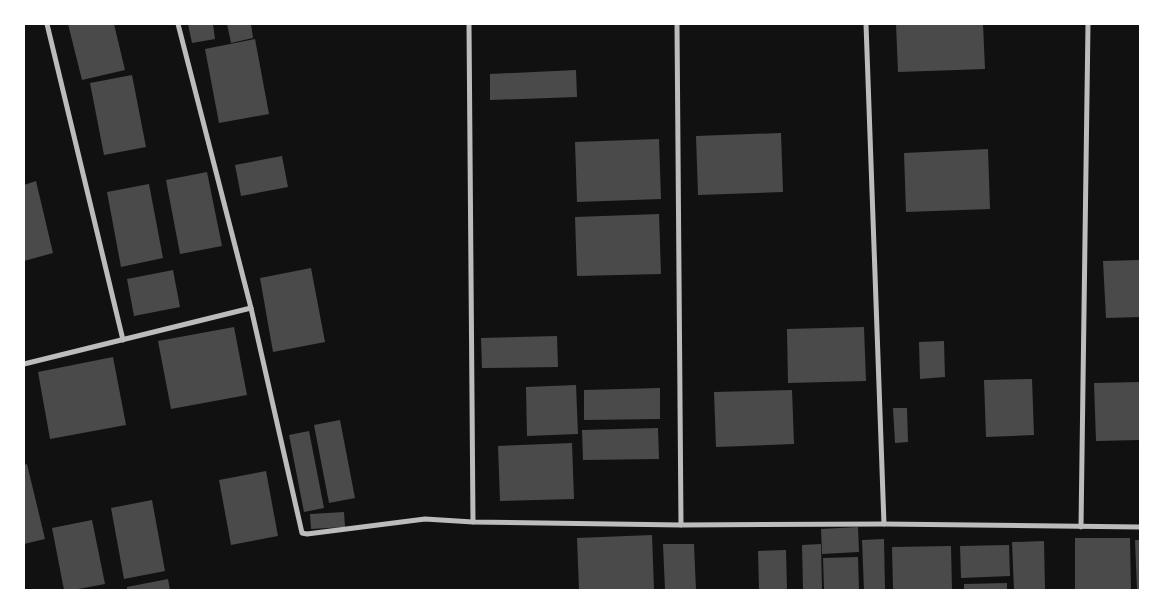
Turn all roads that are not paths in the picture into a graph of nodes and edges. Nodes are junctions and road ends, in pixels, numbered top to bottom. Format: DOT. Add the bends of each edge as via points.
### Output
graph roads {
  1 [pos="47,24"];
  2 [pos="178,24"];
  3 [pos="469,24"];
  4 [pos="677,24"];
  5 [pos="866,24"];
  6 [pos="1088,24"];
  7 [pos="251,308"];
  8 [pos="122,340"];
  9 [pos="24,364"];
  10 [pos="473,522"];
  11 [pos="884,524"];
  12 [pos="680,525"];
  13 [pos="1081,527"];
  14 [pos="1140,527"];
  1 -- 8 [label="street"];
  2 -- 7 [label="street"];
  3 -- 10 [label="street"];
  4 -- 12 [label="street"];
  5 -- 11 [label="street"];
  6 -- 13 [label="street"];
  7 -- 8 [label="street"];
  7 -- 10 [label="street" via="302,533 426,519"];
  8 -- 9 [label="street"];
  10 -- 12 [label="street"];
  11 -- 12 [label="street"];
  11 -- 13 [label="street"];
  13 -- 14 [label="street"];
}
